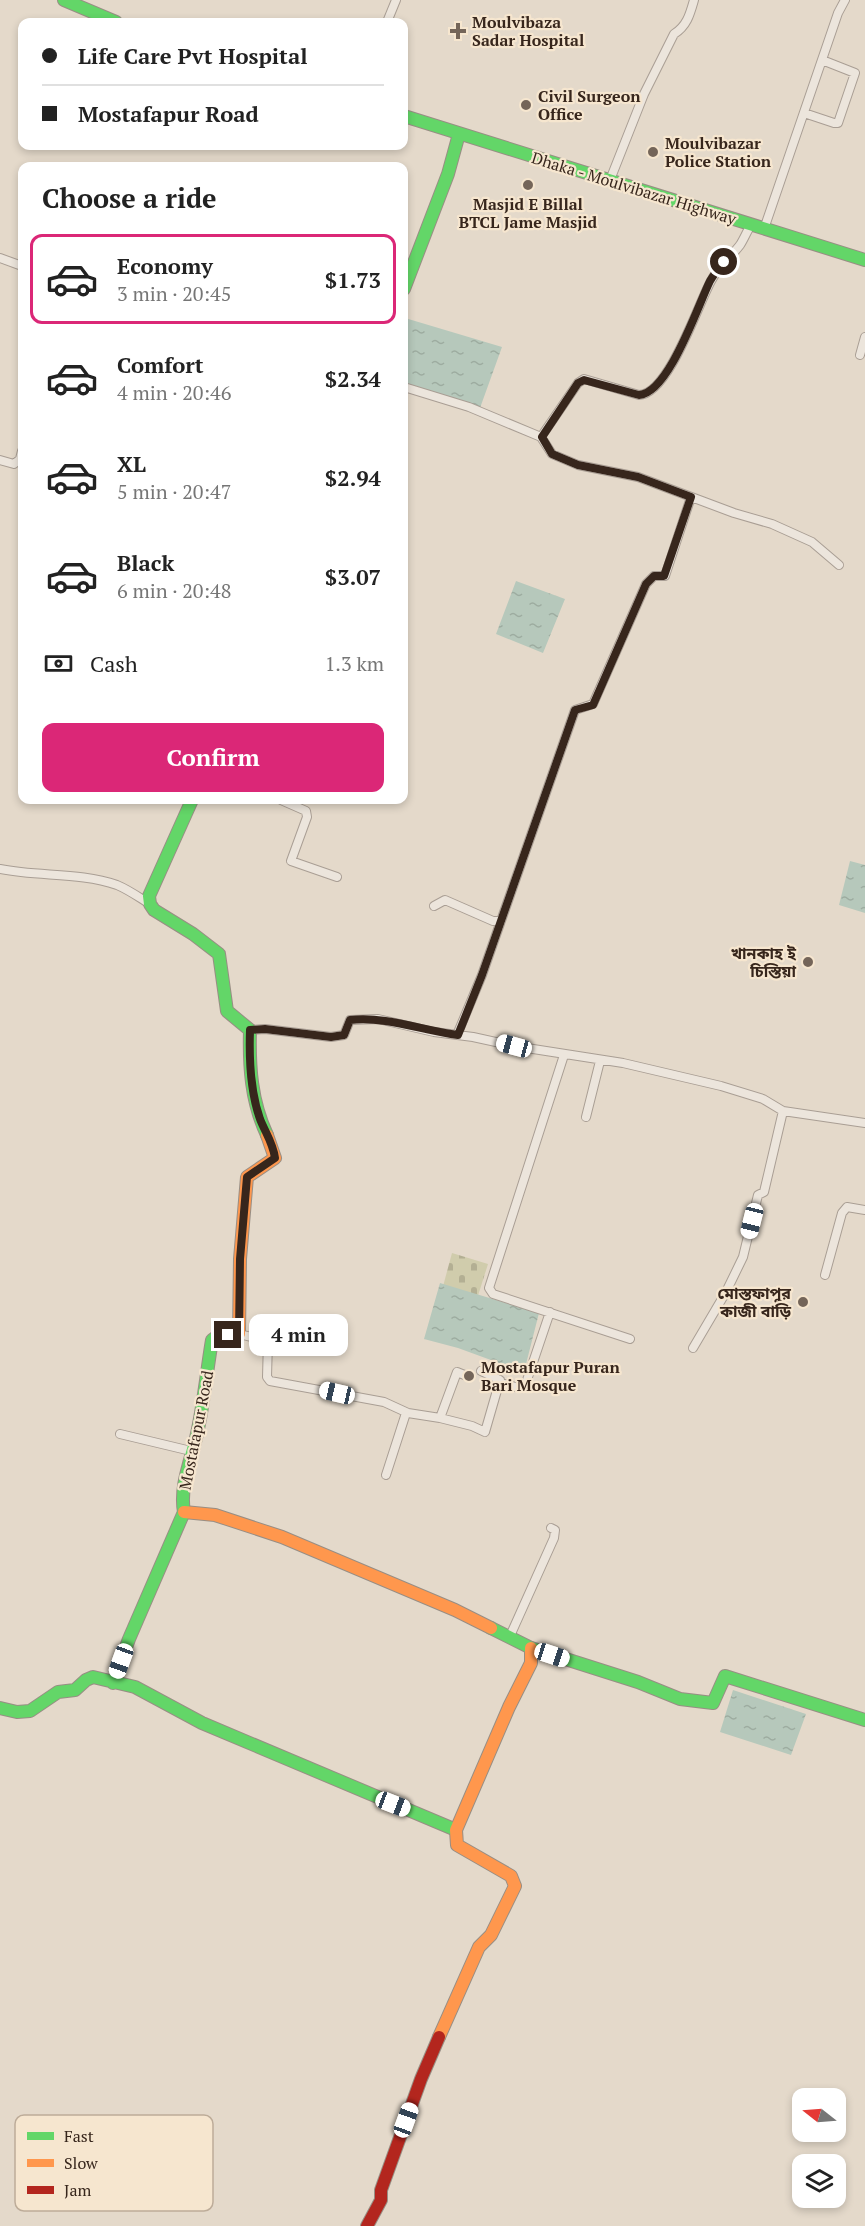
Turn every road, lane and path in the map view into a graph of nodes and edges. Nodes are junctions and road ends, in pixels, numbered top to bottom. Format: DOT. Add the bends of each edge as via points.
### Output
graph roads {
  1 [pos="64,0"];
  2 [pos="396,0"];
  3 [pos="694,0"];
  4 [pos="845,0"];
  5 [pos="107,18"];
  6 [pos="389,18"];
  7 [pos="822,60"];
  8 [pos="804,113"];
  9 [pos="408,117"];
  10 [pos="459,134"];
  11 [pos="610,180"];
  12 [pos="751,225"];
  13 [pos="764,229"];
  14 [pos="0,258"];
  15 [pos="865,260"];
  16 [pos="18,265"];
  17 [pos="408,279"];
  18 [pos="865,337"];
  19 [pos="860,355"];
  20 [pos="408,388"];
  21 [pos="542,437"];
  22 [pos="0,460"];
  23 [pos="18,461"];
  24 [pos="691,497"];
  25 [pos="839,564"];
  26 [pos="190,804"];
  27 [pos="290,804"];
  28 [pos="0,869"];
  29 [pos="337,877"];
  30 [pos="150,904"];
  31 [pos="434,906"];
  32 [pos="501,921"];
  33 [pos="250,1030"];
  34 [pos="458,1035"];
  35 [pos="564,1055"];
  36 [pos="600,1060"];
  37 [pos="783,1111"];
  38 [pos="586,1117"];
  39 [pos="865,1123"];
  40 [pos="865,1210"];
  41 [pos="825,1275"];
  42 [pos="550,1312"];
  43 [pos="239,1334"];
  44 [pos="216,1336"];
  45 [pos="630,1339"];
  46 [pos="693,1348"];
  47 [pos="481,1371"];
  48 [pos="467,1376"];
  49 [pos="505,1384"];
  50 [pos="406,1413"];
  51 [pos="440,1418"];
  52 [pos="120,1434"];
  53 [pos="191,1451"];
  54 [pos="386,1475"];
  55 [pos="184,1512"];
  56 [pos="551,1527"];
  57 [pos="510,1636"];
  58 [pos="531,1648"];
  59 [pos="113,1683"];
  60 [pos="0,1708"];
  61 [pos="865,1720"];
  62 [pos="456,1830"];
  63 [pos="367,2226"];
  1 -- 5 [label="main road"];
  2 -- 6 [label="street"];
  3 -- 11 [label="street" via="688,20 674,34 644,94"];
  4 -- 7 [label="street"];
  7 -- 8 [label="street"];
  7 -- 8 [label="street" via="855,73 838,123"];
  8 -- 13 [label="street"];
  9 -- 10 [label="main road, Dhaka - Moulvibazar Highway"];
  10 -- 11 [label="main road, Dhaka - Moulvibazar Highway"];
  10 -- 17 [label="main road"];
  11 -- 12 [label="main road, Dhaka - Moulvibazar Highway"];
  12 -- 13 [label="main road, Dhaka - Moulvibazar Highway"];
  12 -- 21 [label="street" via="711,280 677,357 651,390 639,395 584,380 578,383"];
  13 -- 15 [label="main road, Dhaka - Moulvibazar Highway"];
  14 -- 16 [label="street"];
  18 -- 19 [label="street"];
  20 -- 21 [label="street" via="469,407"];
  21 -- 24 [label="street" via="552,454 578,465 638,477"];
  22 -- 23 [label="street" via="14,464"];
  24 -- 25 [label="street" via="813,542"];
  24 -- 32 [label="street" via="664,576 654,576 646,584 593,705 575,710"];
  26 -- 30 [label="main road" via="149,896"];
  27 -- 29 [label="street" via="306,811 307,818 291,861"];
  28 -- 30 [label="street" via="87,877 119,886"];
  30 -- 33 [label="main road" via="219,954 226,1011"];
  31 -- 32 [label="street" via="445,900"];
  32 -- 34 [label="street"];
  33 -- 34 [label="street" via="331,1037 344,1035 350,1020 378,1019"];
  33 -- 43 [label="main road" via="255,1098 275,1158 247,1177"];
  34 -- 35 [label="street"];
  35 -- 36 [label="street"];
  35 -- 42 [label="street" via="489,1288 493,1294"];
  36 -- 37 [label="street" via="704,1081 763,1100"];
  36 -- 38 [label="street"];
  37 -- 39 [label="street"];
  37 -- 46 [label="street" via="764,1192 758,1195 743,1257"];
  40 -- 41 [label="street" via="847,1207 842,1213"];
  42 -- 45 [label="street"];
  42 -- 49 [label="street" via="525,1386"];
  43 -- 44 [label="street, Mostafapur Road"];
  43 -- 50 [label="street, Mostafapur Road" via="268,1341 270,1381 384,1402"];
  44 -- 53 [label="main road, Mostafapur Road" via="212,1340 198,1431"];
  47 -- 51 [label="street" via="500,1380 485,1432"];
  48 -- 51 [label="street" via="456,1372"];
  50 -- 51 [label="street"];
  50 -- 54 [label="street"];
  52 -- 53 [label="street"];
  53 -- 55 [label="main road, Mostafapur Road" via="182,1500"];
  55 -- 57 [label="main road" via="215,1515 282,1537"];
  55 -- 59 [label="main road"];
  56 -- 57 [label="street" via="555,1530 554,1538"];
  57 -- 58 [label="main road"];
  58 -- 61 [label="main road" via="638,1682 680,1700 713,1703 725,1676"];
  58 -- 62 [label="main road" via="531,1663"];
  59 -- 60 [label="main road" via="93,1677 75,1690 58,1692 30,1711"];
  59 -- 62 [label="main road" via="135,1686 202,1724"];
  62 -- 63 [label="main road" via="457,1845 511,1876 515,1887 491,1935 479,1947 421,2079 381,2190 381,2200"];
}
